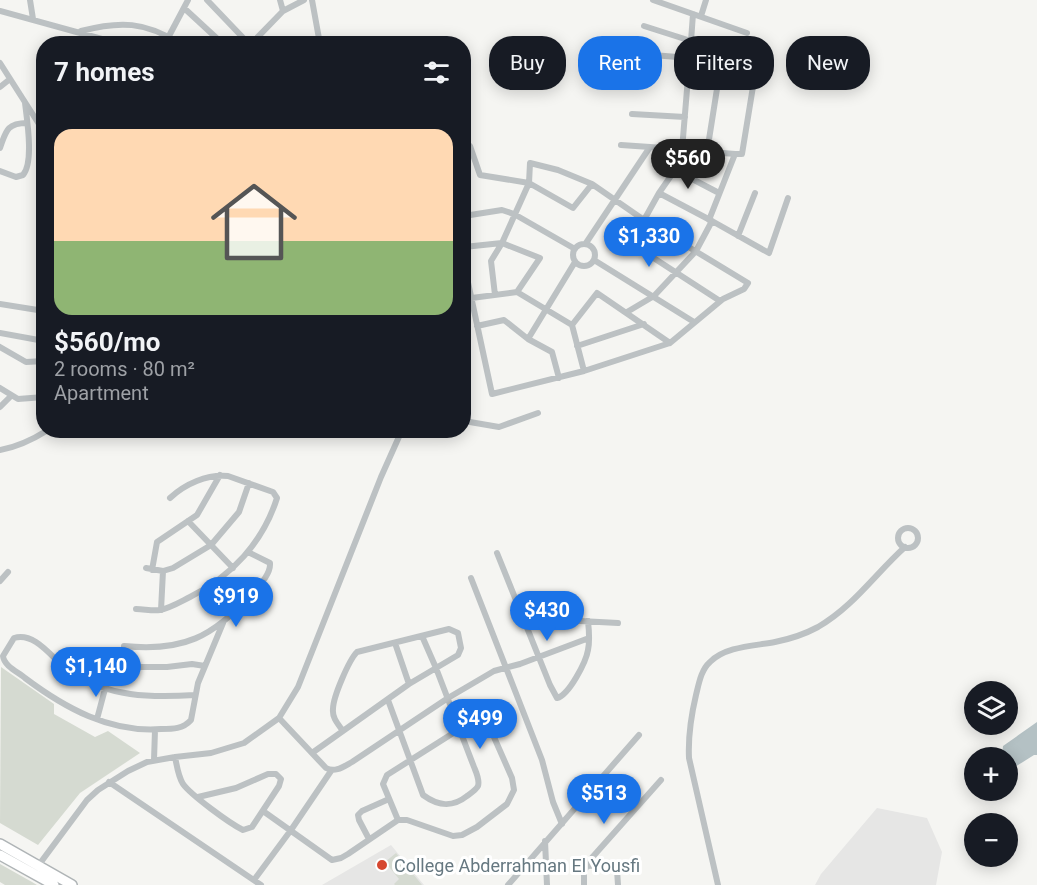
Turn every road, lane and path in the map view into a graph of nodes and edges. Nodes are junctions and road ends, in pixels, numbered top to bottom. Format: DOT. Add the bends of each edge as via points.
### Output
graph roads {
  1 [pos="30,0"];
  2 [pos="188,0"];
  3 [pos="207,0"];
  4 [pos="280,0"];
  5 [pos="304,0"];
  6 [pos="312,0"];
  7 [pos="653,0"];
  8 [pos="706,0"];
  9 [pos="184,8"];
  10 [pos="0,11"];
  11 [pos="283,11"];
  12 [pos="693,14"];
  13 [pos="701,16"];
  14 [pos="33,19"];
  15 [pos="644,26"];
  16 [pos="81,32"];
  17 [pos="747,33"];
  18 [pos="94,36"];
  19 [pos="169,36"];
  20 [pos="214,36"];
  21 [pos="242,36"];
  22 [pos="258,36"];
  23 [pos="319,36"];
  24 [pos="676,36"];
  25 [pos="692,36"];
  26 [pos="0,63"];
  27 [pos="10,79"];
  28 [pos="0,87"];
  29 [pos="687,90"];
  30 [pos="716,90"];
  31 [pos="752,90"];
  32 [pos="25,103"];
  33 [pos="632,114"];
  34 [pos="685,117"];
  35 [pos="36,120"];
  36 [pos="27,123"];
  37 [pos="621,145"];
  38 [pos="650,147"];
  39 [pos="0,148"];
  40 [pos="471,149"];
  41 [pos="682,150"];
  42 [pos="706,152"];
  43 [pos="735,154"];
  44 [pos="675,170"];
  45 [pos="0,171"];
  46 [pos="530,183"];
  47 [pos="592,184"];
  48 [pos="659,193"];
  49 [pos="719,193"];
  50 [pos="755,193"];
  51 [pos="788,198"];
  52 [pos="616,201"];
  53 [pos="514,214"];
  54 [pos="471,215"];
  55 [pos="645,220"];
  56 [pos="710,221"];
  57 [pos="738,236"];
  58 [pos="502,243"];
  59 [pos="586,243"];
  60 [pos="471,246"];
  61 [pos="574,249"];
  62 [pos="696,251"];
  63 [pos="594,260"];
  64 [pos="575,262"];
  65 [pos="677,272"];
  66 [pos="517,292"];
  67 [pos="495,295"];
  68 [pos="654,296"];
  69 [pos="471,298"];
  70 [pos="720,301"];
  71 [pos="0,305"];
  72 [pos="36,310"];
  73 [pos="471,310"];
  74 [pos="547,310"];
  75 [pos="627,312"];
  76 [pos="694,322"];
  77 [pos="644,324"];
  78 [pos="572,325"];
  79 [pos="477,326"];
  80 [pos="0,333"];
  81 [pos="528,339"];
  82 [pos="36,340"];
  83 [pos="670,343"];
  84 [pos="577,346"];
  85 [pos="0,347"];
  86 [pos="36,362"];
  87 [pos="584,371"];
  88 [pos="559,378"];
  89 [pos="0,388"];
  90 [pos="11,396"];
  91 [pos="36,398"];
  92 [pos="0,407"];
  93 [pos="538,413"];
  94 [pos="471,422"];
  95 [pos="36,437"];
  96 [pos="398,438"];
  97 [pos="0,450"];
  98 [pos="220,476"];
  99 [pos="249,483"];
  100 [pos="170,498"];
  101 [pos="188,521"];
  102 [pos="211,545"];
  103 [pos="904,547"];
  104 [pos="248,552"];
  105 [pos="497,553"];
  106 [pos="233,568"];
  107 [pos="163,571"];
  108 [pos="8,572"];
  109 [pos="471,578"];
  110 [pos="0,581"];
  111 [pos="136,609"];
  112 [pos="161,610"];
  113 [pos="524,618"];
  114 [pos="588,621"];
  115 [pos="224,623"];
  116 [pos="618,623"];
  117 [pos="422,636"];
  118 [pos="589,638"];
  119 [pos="395,643"];
  120 [pos="124,646"];
  121 [pos="539,656"];
  122 [pos="205,666"];
  123 [pos="436,668"];
  124 [pos="506,668"];
  125 [pos="68,670"];
  126 [pos="410,684"];
  127 [pos="105,689"];
  128 [pos="195,694"];
  129 [pos="448,698"];
  130 [pos="388,700"];
  131 [pos="279,718"];
  132 [pos="97,719"];
  133 [pos="460,729"];
  134 [pos="155,730"];
  135 [pos="400,730"];
  136 [pos="343,731"];
  137 [pos="639,735"];
  138 [pos="312,753"];
  139 [pos="175,757"];
  140 [pos="154,760"];
  141 [pos="411,761"];
  142 [pos="331,771"];
  143 [pos="661,780"];
  144 [pos="109,782"];
  145 [pos="198,797"];
  146 [pos="389,799"];
  147 [pos="263,811"];
  148 [pos="398,820"];
  149 [pos="562,824"];
  150 [pos="291,830"];
  151 [pos="369,839"];
  152 [pos="545,841"];
  153 [pos="0,844"];
  154 [pos="0,855"];
  155 [pos="38,866"];
  156 [pos="586,866"];
  157 [pos="254,880"];
  158 [pos="54,885"];
  159 [pos="72,885"];
  160 [pos="261,885"];
  161 [pos="508,885"];
  162 [pos="547,885"];
  163 [pos="584,885"];
  164 [pos="618,885"];
  165 [pos="718,885"];
  1 -- 14 [label="street"];
  2 -- 9 [label="street"];
  3 -- 21 [label="street"];
  4 -- 11 [label="street"];
  5 -- 11 [label="street"];
  6 -- 23 [label="street"];
  7 -- 12 [label="street"];
  8 -- 13 [label="street"];
  9 -- 19 [label="street"];
  9 -- 20 [label="street"];
  10 -- 14 [label="street"];
  11 -- 22 [label="street"];
  12 -- 13 [label="street"];
  12 -- 25 [label="street"];
  13 -- 17 [label="street"];
  14 -- 16 [label="street"];
  15 -- 24 [label="street"];
  16 -- 18 [label="street"];
  16 -- 19 [label="street" via="124,24"];
  26 -- 27 [label="street"];
  27 -- 28 [label="street"];
  27 -- 32 [label="street"];
  29 -- 34 [label="street"];
  30 -- 42 [label="street"];
  31 -- 43 [label="street" via="742,154"];
  32 -- 35 [label="street"];
  32 -- 36 [label="street"];
  33 -- 34 [label="street"];
  34 -- 41 [label="street"];
  36 -- 39 [label="street" via="10,126"];
  36 -- 45 [label="street" via="26,173 16,177"];
  37 -- 38 [label="street"];
  38 -- 41 [label="street"];
  38 -- 52 [label="street"];
  40 -- 46 [label="street" via="480,175"];
  41 -- 42 [label="street"];
  41 -- 44 [label="street"];
  42 -- 43 [label="street"];
  43 -- 49 [label="street"];
  44 -- 48 [label="street"];
  44 -- 49 [label="street"];
  46 -- 47 [label="street" via="573,208"];
  46 -- 47 [label="street" via="530,163"];
  46 -- 53 [label="street"];
  47 -- 52 [label="street"];
  48 -- 55 [label="street"];
  48 -- 56 [label="street"];
  49 -- 56 [label="street"];
  50 -- 57 [label="street"];
  51 -- 57 [label="street" via="769,253"];
  52 -- 55 [label="street"];
  52 -- 59 [label="street"];
  53 -- 54 [label="street" via="502,210"];
  53 -- 58 [label="street"];
  53 -- 61 [label="street"];
  55 -- 62 [label="street"];
  55 -- 65 [label="street" via="629,242"];
  56 -- 57 [label="street"];
  56 -- 62 [label="street"];
  58 -- 60 [label="street"];
  58 -- 66 [label="street" via="540,258"];
  58 -- 67 [label="street" via="491,261"];
  59 -- 61 [label="street"];
  59 -- 63 [label="street" via="595,250"];
  61 -- 64 [label="street"];
  62 -- 65 [label="street"];
  62 -- 70 [label="street" via="748,283"];
  63 -- 64 [label="street" via="585,266"];
  63 -- 68 [label="street"];
  64 -- 74 [label="street"];
  65 -- 68 [label="street"];
  65 -- 70 [label="street"];
  66 -- 67 [label="street"];
  66 -- 74 [label="street"];
  67 -- 69 [label="street"];
  68 -- 75 [label="street"];
  68 -- 76 [label="street"];
  70 -- 76 [label="street"];
  71 -- 72 [label="street"];
  73 -- 79 [label="street"];
  74 -- 78 [label="street"];
  74 -- 81 [label="street"];
  75 -- 77 [label="street"];
  75 -- 78 [label="street" via="597,293"];
  76 -- 83 [label="street"];
  77 -- 83 [label="street"];
  77 -- 84 [label="street"];
  78 -- 84 [label="street"];
  79 -- 81 [label="street" via="504,320"];
  79 -- 88 [label="street" via="492,394"];
  80 -- 82 [label="street"];
  81 -- 88 [label="street" via="552,352"];
  83 -- 87 [label="street"];
  84 -- 87 [label="street"];
  85 -- 86 [label="street" via="26,362"];
  87 -- 88 [label="street"];
  89 -- 90 [label="street"];
  90 -- 91 [label="street"];
  90 -- 92 [label="street"];
  93 -- 94 [label="street" via="499,427"];
  95 -- 97 [label="street"];
  96 -- 131 [label="street" via="298,687"];
  98 -- 99 [label="street"];
  98 -- 100 [label="street" via="186,485"];
  98 -- 101 [label="street" via="202,508"];
  99 -- 102 [label="street" via="238,512"];
  99 -- 104 [label="street" via="276,494 277,498 269,520"];
  101 -- 102 [label="street"];
  101 -- 107 [label="street" via="157,542 149,569"];
  102 -- 106 [label="street"];
  102 -- 107 [label="street"];
  103 -- 165 [label="street" via="855,600 827,621 795,637 719,655 703,672 692,713 689,758"];
  104 -- 106 [label="street"];
  104 -- 115 [label="street" via="268,561 270,569"];
  105 -- 113 [label="street"];
  106 -- 112 [label="street" via="200,592"];
  107 -- 112 [label="street"];
  108 -- 110 [label="street"];
  109 -- 124 [label="street"];
  111 -- 112 [label="street"];
  113 -- 114 [label="street"];
  113 -- 121 [label="street"];
  114 -- 116 [label="street"];
  114 -- 118 [label="street"];
  115 -- 120 [label="street" via="173,645"];
  115 -- 122 [label="street"];
  117 -- 119 [label="street"];
  117 -- 123 [label="street"];
  117 -- 123 [label="street" via="452,629 458,633 460,652"];
  118 -- 121 [label="street"];
  118 -- 121 [label="street" via="587,657 561,698 554,694"];
  119 -- 126 [label="street"];
  119 -- 136 [label="street" via="354,655 332,711"];
  121 -- 124 [label="street"];
  122 -- 125 [label="street" via="122,667 79,655"];
  122 -- 128 [label="street"];
  123 -- 126 [label="street"];
  123 -- 129 [label="street"];
  124 -- 129 [label="street"];
  124 -- 149 [label="street"];
  125 -- 127 [label="street"];
  125 -- 132 [label="street" via="27,636 14,638 3,656 4,661 55,699"];
  126 -- 130 [label="street"];
  127 -- 128 [label="street" via="141,697"];
  127 -- 132 [label="street"];
  128 -- 134 [label="street" via="188,724"];
  129 -- 133 [label="street"];
  129 -- 135 [label="street"];
  130 -- 135 [label="street"];
  130 -- 136 [label="street"];
  131 -- 138 [label="street"];
  131 -- 139 [label="street" via="233,748"];
  132 -- 134 [label="street"];
  133 -- 141 [label="street"];
  133 -- 141 [label="street" via="478,782 476,789 463,799 447,805 423,795"];
  133 -- 148 [label="street" via="477,718 486,719 514,784 511,800 462,835 453,836"];
  134 -- 140 [label="street"];
  135 -- 141 [label="street"];
  135 -- 142 [label="street"];
  136 -- 138 [label="street"];
  137 -- 149 [label="street"];
  138 -- 142 [label="street"];
  139 -- 140 [label="street"];
  139 -- 145 [label="street" via="180,778"];
  140 -- 144 [label="street"];
  141 -- 146 [label="street" via="384,778"];
  142 -- 150 [label="street"];
  143 -- 156 [label="street"];
  144 -- 155 [label="street" via="87,800"];
  144 -- 157 [label="street"];
  145 -- 147 [label="street" via="243,830 252,827"];
  145 -- 147 [label="street" via="276,774 281,782"];
  146 -- 148 [label="street"];
  146 -- 151 [label="street" via="358,814"];
  147 -- 150 [label="street"];
  148 -- 151 [label="street"];
  149 -- 152 [label="street"];
  150 -- 151 [label="street" via="332,860"];
  150 -- 157 [label="street"];
  152 -- 161 [label="street"];
  152 -- 162 [label="street"];
  153 -- 155 [label="highway"];
  154 -- 158 [label="highway"];
  155 -- 159 [label="highway"];
  156 -- 163 [label="street"];
  156 -- 164 [label="street" via="611,865 617,870"];
  157 -- 160 [label="street"];
}
